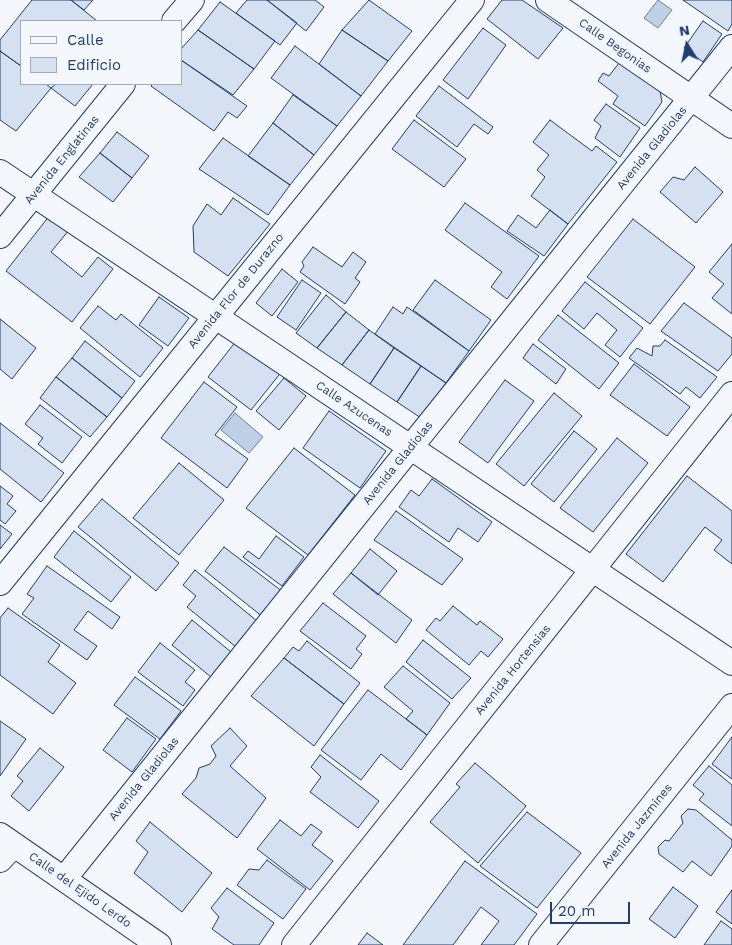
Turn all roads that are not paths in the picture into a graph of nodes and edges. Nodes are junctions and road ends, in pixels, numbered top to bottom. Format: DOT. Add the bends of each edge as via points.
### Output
graph roads {
  1 [pos="192,0"];
  2 [pos="472,0"];
  3 [pos="548,0"];
  4 [pos="175,20"];
  5 [pos="732,47"];
  6 [pos="122,85"];
  7 [pos="691,98"];
  8 [pos="732,126"];
  9 [pos="0,172"];
  10 [pos="34,194"];
  11 [pos="0,236"];
  12 [pos="216,316"];
  13 [pos="732,394"];
  14 [pos="411,447"];
  15 [pos="593,570"];
  16 [pos="0,583"];
  17 [pos="732,663"];
  18 [pos="732,706"];
  19 [pos="5,847"];
  20 [pos="64,879"];
  21 [pos="159,945"];
  22 [pos="294,945"];
  23 [pos="541,945"];
  1 -- 4 [label="street"];
  2 -- 12 [label="street, Avenida Flor de Durazno"];
  3 -- 7 [label="street, Calle Begonias"];
  5 -- 7 [label="street, Avenida Gladiolas"];
  6 -- 10 [label="street, Avenida Englatinas"];
  7 -- 8 [label="street, Calle Begonias"];
  7 -- 14 [label="street, Avenida Gladiolas"];
  9 -- 10 [label="street, Calle Azucenas"];
  10 -- 11 [label="street, Avenida Englatinas"];
  10 -- 12 [label="street, Calle Azucenas"];
  12 -- 14 [label="street, Calle Azucenas"];
  12 -- 16 [label="street, Avenida Flor de Durazno"];
  13 -- 15 [label="street, Avenida Hortensias"];
  14 -- 15 [label="street, Calle Azucenas"];
  14 -- 20 [label="street, Avenida Gladiolas"];
  15 -- 17 [label="street, Calle Azucenas"];
  15 -- 22 [label="street, Avenida Hortensias"];
  18 -- 23 [label="street, Avenida Jazmines"];
  19 -- 20 [label="street, Calle del Ejido Lerdo"];
  20 -- 21 [label="street, Calle del Ejido Lerdo"];
}
